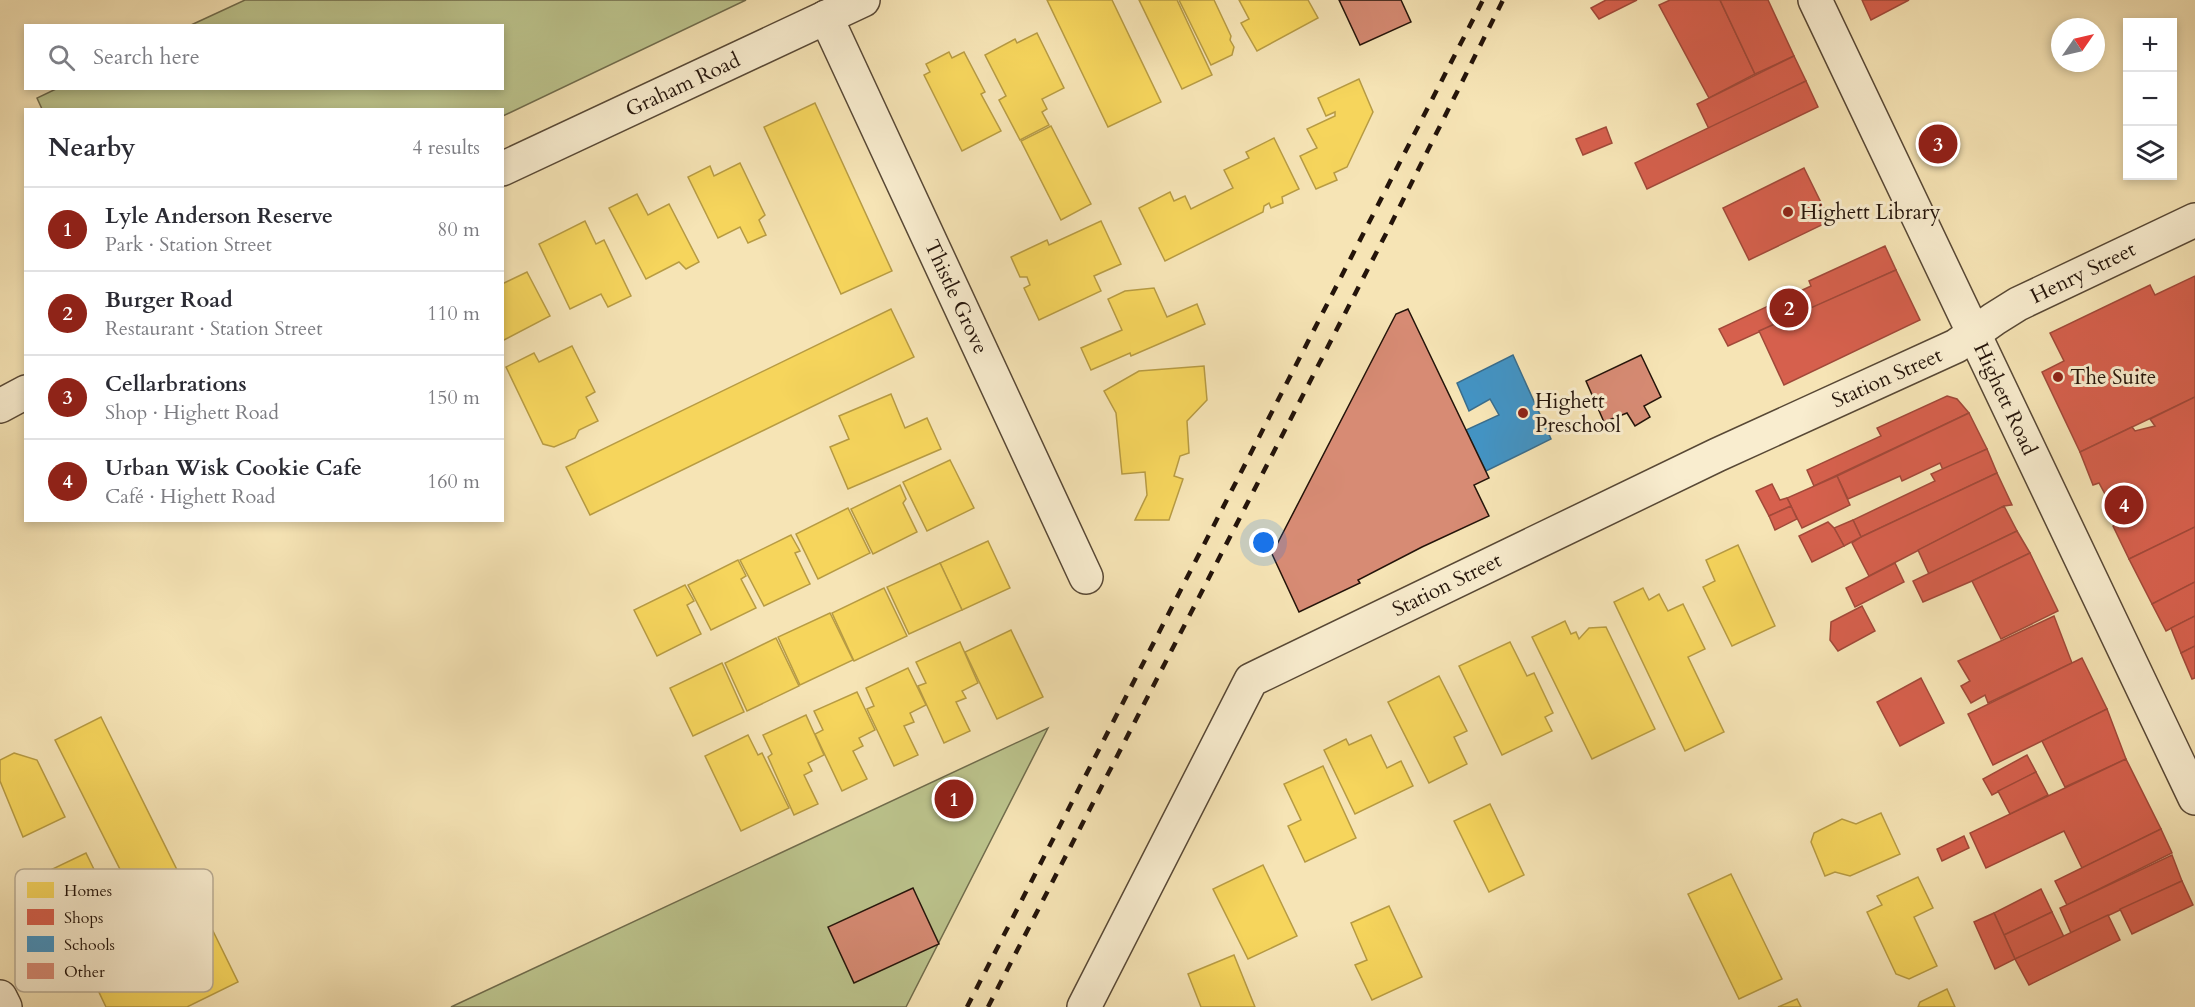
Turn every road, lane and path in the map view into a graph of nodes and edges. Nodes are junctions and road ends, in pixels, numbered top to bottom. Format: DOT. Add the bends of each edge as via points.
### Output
graph roads {
  1 [pos="862,0"];
  2 [pos="1815,0"];
  3 [pos="826,17"];
  4 [pos="504,168"];
  5 [pos="2195,220"];
  6 [pos="1974,333"];
  7 [pos="24,393"];
  8 [pos="0,406"];
  9 [pos="1086,578"];
  10 [pos="2195,798"];
  11 [pos="0,997"];
  12 [pos="4,1007"];
  13 [pos="1084,1007"];
  1 -- 3 [label="street, Graham Road"];
  2 -- 6 [label="street, Highett Road"];
  3 -- 4 [label="street, Graham Road"];
  3 -- 9 [label="street, Thistle Grove"];
  5 -- 6 [label="street, Henry Street" via="2018,304"];
  6 -- 10 [label="street, Highett Road"];
  6 -- 13 [label="street, Station Street" via="1956,346 1707,460 1251,680"];
  7 -- 8 [label="street"];
  11 -- 12 [label="street"];
}
